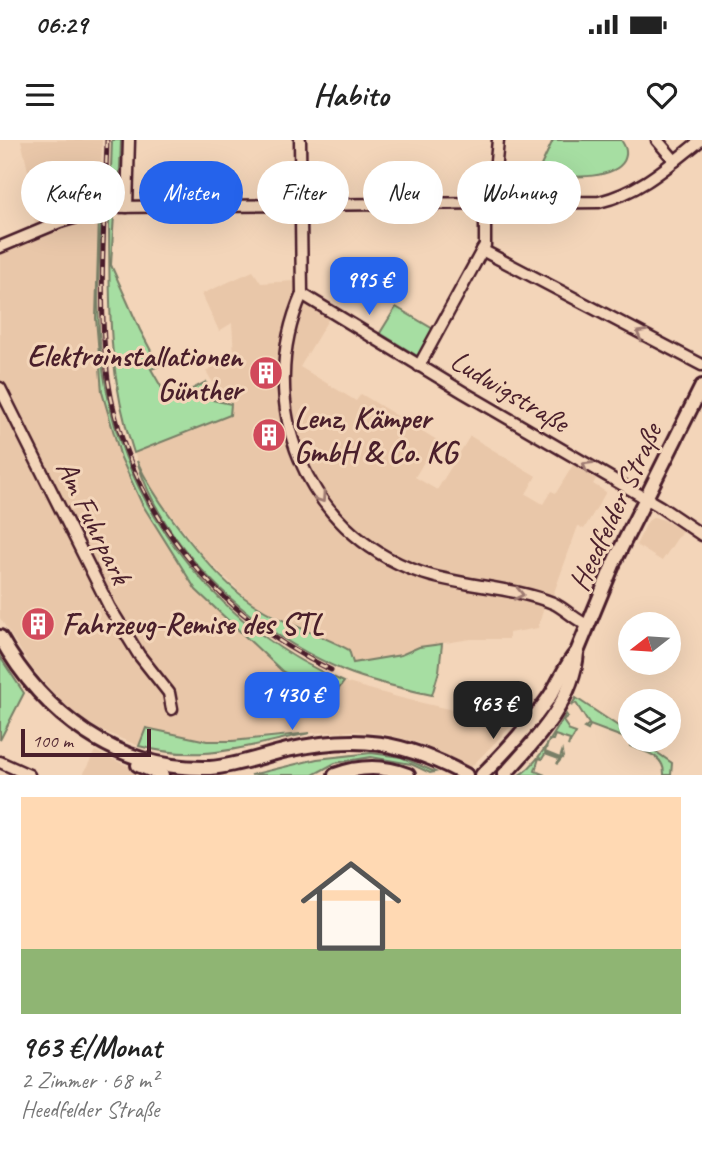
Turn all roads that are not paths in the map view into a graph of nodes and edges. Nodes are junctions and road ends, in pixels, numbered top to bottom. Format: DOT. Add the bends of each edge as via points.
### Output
graph roads {
  1 [pos="129,140"];
  2 [pos="300,140"];
  3 [pos="498,140"];
  4 [pos="657,140"];
  5 [pos="701,140"];
  6 [pos="300,161"];
  7 [pos="495,161"];
  8 [pos="675,161"];
  9 [pos="457,202"];
  10 [pos="581,202"];
  11 [pos="349,203"];
  12 [pos="257,205"];
  13 [pos="127,207"];
  14 [pos="301,224"];
  15 [pos="487,224"];
  16 [pos="0,247"];
  17 [pos="482,250"];
  18 [pos="302,294"];
  19 [pos="702,365"];
  20 [pos="419,366"];
  21 [pos="702,386"];
  22 [pos="0,388"];
  23 [pos="647,499"];
  24 [pos="702,535"];
  25 [pos="588,625"];
  26 [pos="0,637"];
  27 [pos="577,652"];
  28 [pos="172,709"];
  29 [pos="88,735"];
  30 [pos="248,761"];
  31 [pos="0,762"];
  32 [pos="209,771"];
  33 [pos="483,774"];
  34 [pos="29,775"];
  35 [pos="162,775"];
  36 [pos="238,775"];
  37 [pos="335,775"];
  38 [pos="408,775"];
  39 [pos="466,775"];
  40 [pos="504,775"];
  1 -- 13 [label="street"];
  2 -- 6 [label="street"];
  3 -- 7 [label="street"];
  4 -- 8 [label="street"];
  5 -- 8 [label="street"];
  8 -- 10 [label="street" via="627,194"];
  9 -- 11 [label="street"];
  12 -- 13 [label="street"];
  13 -- 16 [label="street" via="76,216"];
  14 -- 18 [label="street"];
  15 -- 17 [label="street"];
  19 -- 17 [label="street, one-way"];
  17 -- 20 [label="street"];
  18 -- 20 [label="street, Ludwigstraße"];
  18 -- 25 [label="street, one-way" via="284,359 285,408 302,465 336,518 370,547 400,564 546,601"];
  23 -- 20 [label="street, Ludwigstraße, one-way"];
  21 -- 23 [label="main road, Heedfelder Straße"];
  22 -- 28 [label="street, Am Fuhrpark" via="110,608 169,693"];
  23 -- 24 [label="street, Ludwigstraße"];
  23 -- 25 [label="main road, Heedfelder Straße"];
  25 -- 27 [label="main road, Heedfelder Straße"];
  26 -- 29 [label="main road" via="51,706"];
  27 -- 33 [label="main road, Heedfelder Straße" via="548,699"];
  27 -- 40 [label="main road, Heedfelder Straße" via="560,704"];
  29 -- 32 [label="main road" via="149,761"];
  29 -- 35 [label="main road" via="96,746"];
  30 -- 32 [label="main road"];
  30 -- 36 [label="main road"];
  30 -- 39 [label="main road" via="306,747 367,741 412,750"];
  31 -- 34 [label="street"];
  37 -- 38 [label="main road" via="374,767"];
}
